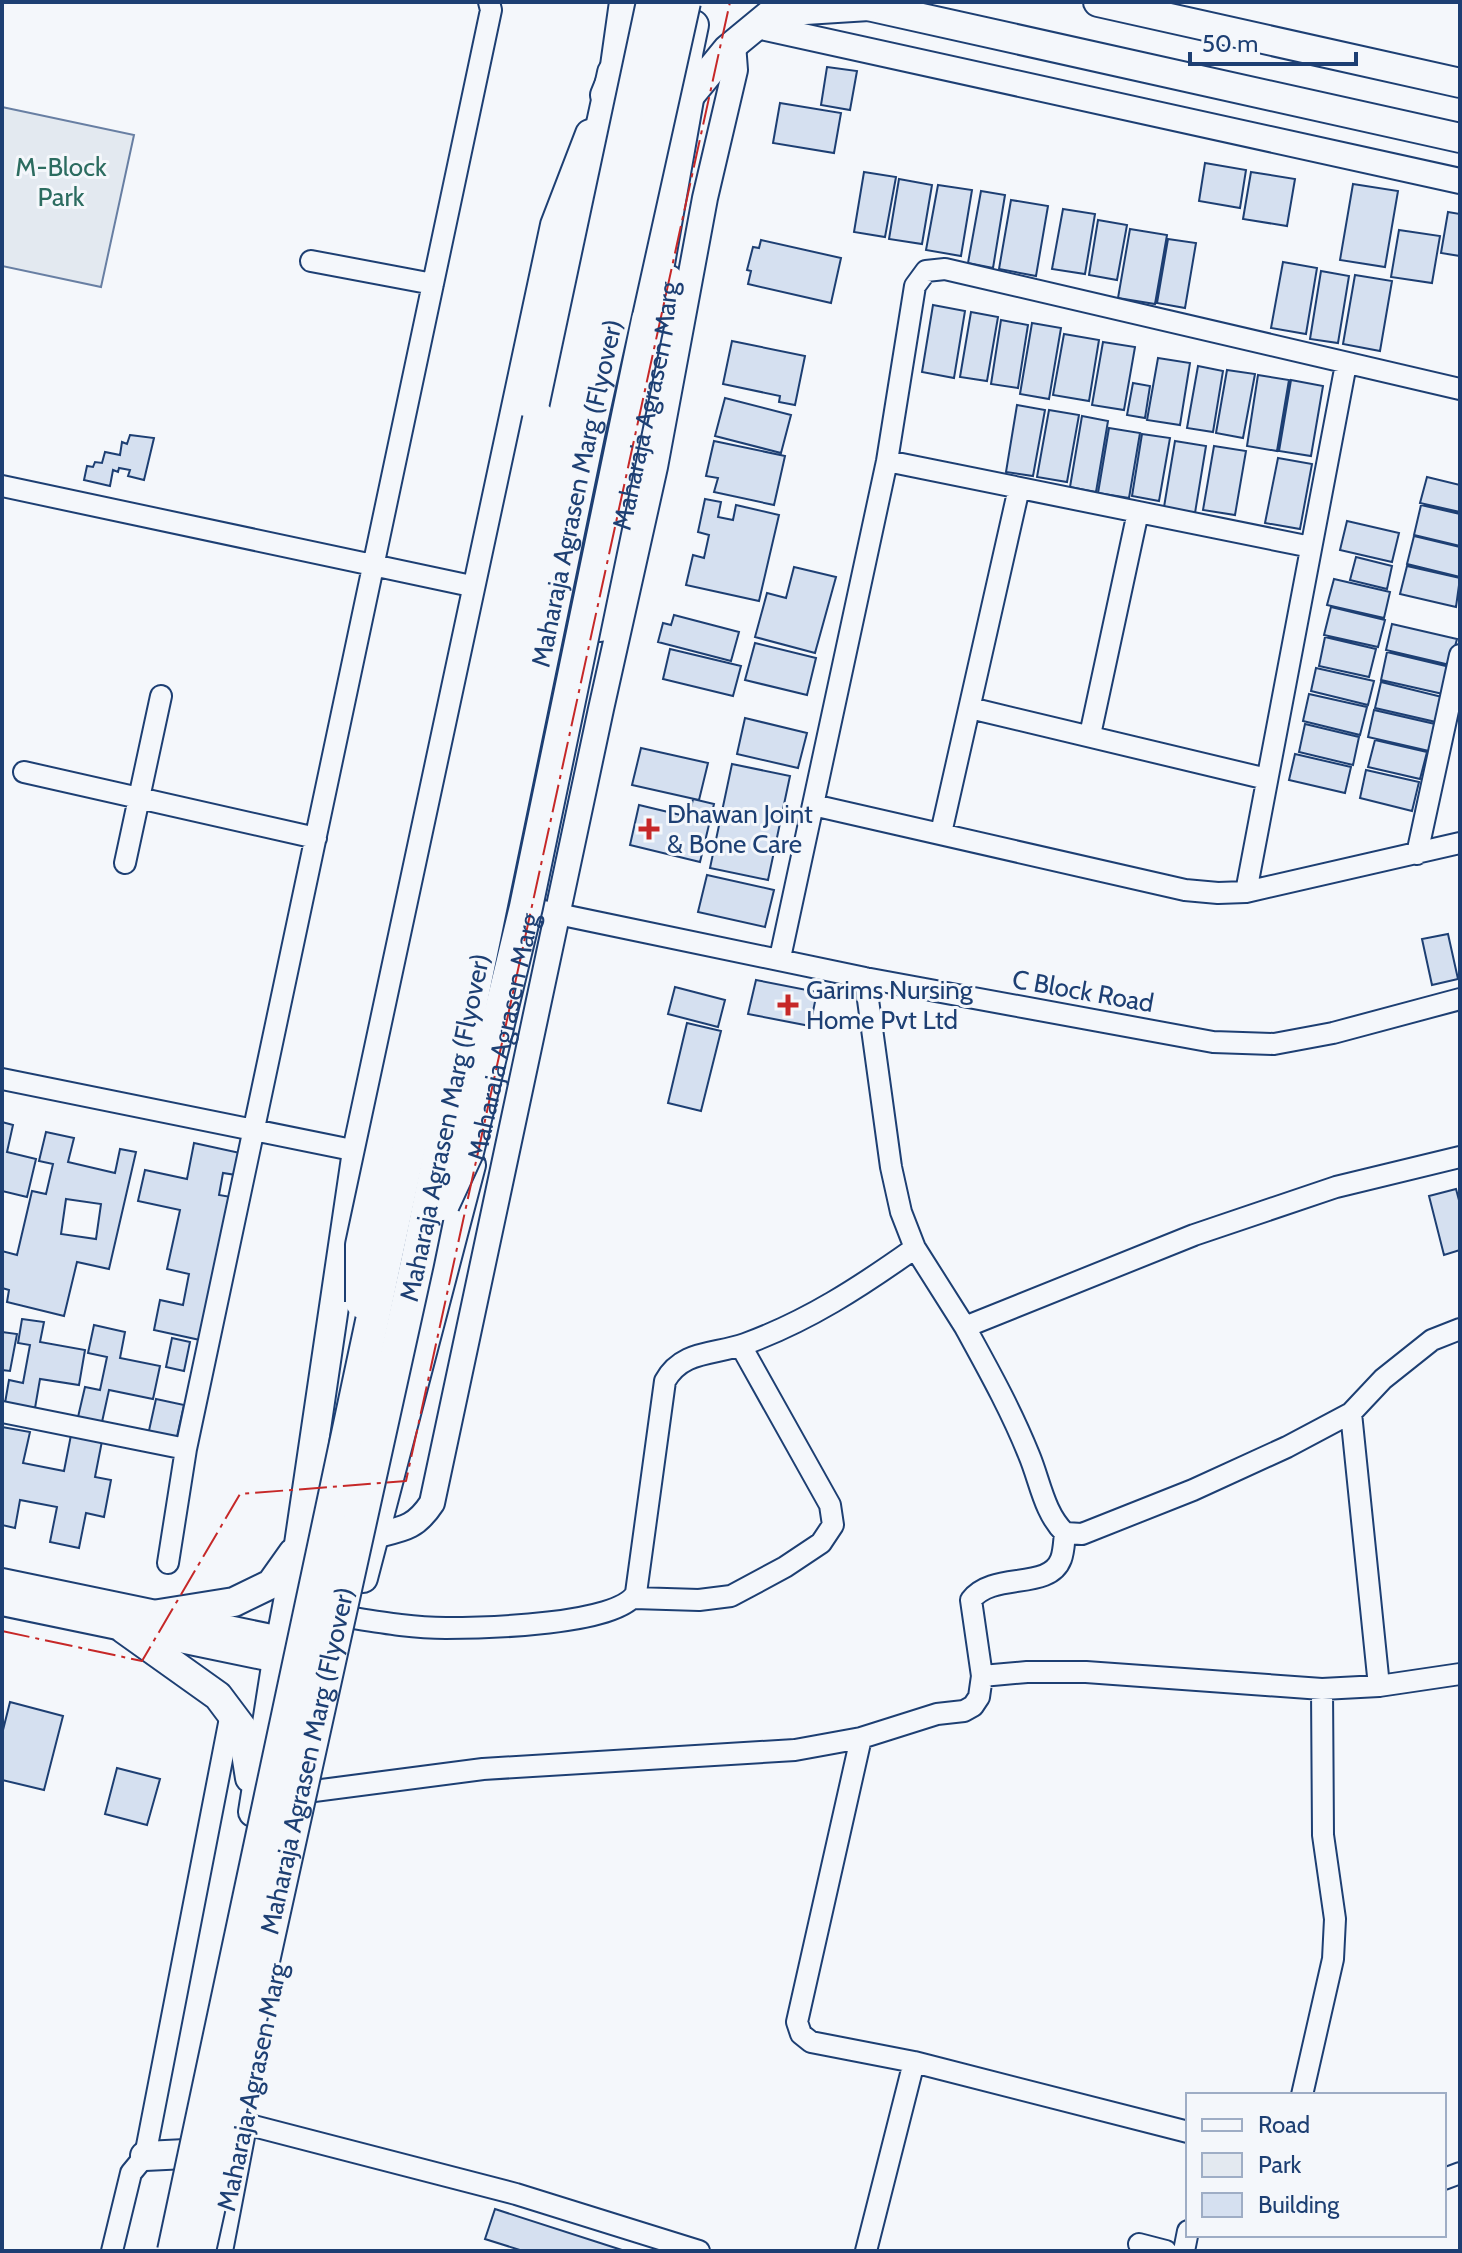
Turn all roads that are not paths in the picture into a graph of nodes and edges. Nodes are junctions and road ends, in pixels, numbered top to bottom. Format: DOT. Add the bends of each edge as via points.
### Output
graph roads {
  1 [pos="489,2"];
  2 [pos="602,2"];
  3 [pos="624,2"];
  4 [pos="653,2"];
  5 [pos="684,2"];
  6 [pos="699,2"];
  7 [pos="1098,2"];
  8 [pos="859,4"];
  9 [pos="757,26"];
  10 [pos="733,44"];
  11 [pos="614,73"];
  12 [pos="1460,83"];
  13 [pos="687,99"];
  14 [pos="1460,138"];
  15 [pos="1460,181"];
  16 [pos="311,261"];
  17 [pos="433,284"];
  18 [pos="1346,364"];
  19 [pos="1460,389"];
  20 [pos="887,461"];
  21 [pos="2,486"];
  22 [pos="1019,488"];
  23 [pos="1138,512"];
  24 [pos="1311,547"];
  25 [pos="374,565"];
  26 [pos="476,587"];
  27 [pos="1460,655"];
  28 [pos="161,696"];
  29 [pos="970,708"];
  30 [pos="1090,735"];
  31 [pos="24,772"];
  32 [pos="1267,779"];
  33 [pos="139,798"];
  34 [pos="813,805"];
  35 [pos="941,833"];
  36 [pos="316,838"];
  37 [pos="1460,843"];
  38 [pos="1417,854"];
  39 [pos="125,863"];
  40 [pos="414,886"];
  41 [pos="1246,892"];
  42 [pos="549,912"];
  43 [pos="780,958"];
  44 [pos="865,978"];
  45 [pos="1460,999"];
  46 [pos="2,1079"];
  47 [pos="254,1130"];
  48 [pos="357,1151"];
  49 [pos="1460,1157"];
  50 [pos="915,1248"];
  51 [pos="417,1263"];
  52 [pos="965,1327"];
  53 [pos="1460,1329"];
  54 [pos="741,1346"];
  55 [pos="362,1365"];
  56 [pos="2,1412"];
  57 [pos="1351,1413"];
  58 [pos="186,1449"];
  59 [pos="1065,1533"];
  60 [pos="373,1536"];
  61 [pos="299,1544"];
  62 [pos="168,1563"];
  63 [pos="2,1581"];
  64 [pos="634,1598"];
  65 [pos="2,1603"];
  66 [pos="159,1614"];
  67 [pos="353,1618"];
  68 [pos="124,1629"];
  69 [pos="279,1649"];
  70 [pos="1460,1674"];
  71 [pos="982,1676"];
  72 [pos="1379,1686"];
  73 [pos="1322,1689"];
  74 [pos="231,1713"];
  75 [pos="861,1738"];
  76 [pos="314,1791"];
  77 [pos="254,1806"];
  78 [pos="914,2062"];
  79 [pos="1302,2093"];
  80 [pos="242,2123"];
  81 [pos="1186,2131"];
  82 [pos="186,2154"];
  83 [pos="145,2156"];
  84 [pos="1139,2244"];
  85 [pos="216,2247"];
  86 [pos="112,2251"];
  87 [pos="165,2251"];
  88 [pos="174,2251"];
  89 [pos="699,2251"];
  90 [pos="866,2251"];
  91 [pos="1166,2251"];
  1 -- 17 [label="street"];
  2 -- 11 [label="main road"];
  3 -- 11 [label="main road"];
  4 -- 55 [label="main road, Maharaja Agrasen Marg (Flyover), bridge"];
  5 -- 51 [label="main road, Maharaja Agrasen Marg (Flyover), bridge" via="588,435"];
  6 -- 13 [label="main road, Maharaja Agrasen Marg" via="688,54"];
  7 -- 12 [label="main road"];
  8 -- 9 [label="main road" via="773,12"];
  8 -- 14 [label="main road"];
  9 -- 10 [label="main road"];
  9 -- 15 [label="street"];
  10 -- 13 [label="main road"];
  10 -- 42 [label="street" via="735,70 705,198 655,467"];
  11 -- 26 [label="main road, Maharaja Agrasen Marg" via="555,225"];
  11 -- 55 [label="main road, bridge" via="362,1245"];
  13 -- 42 [label="main road, Maharaja Agrasen Marg" via="663,338"];
  13 -- 51 [label="main road, bridge" via="648,320 526,907 467,1152"];
  16 -- 17 [label="street"];
  17 -- 25 [label="street"];
  18 -- 19 [label="street"];
  18 -- 20 [label="street" via="945,269 926,271 915,286"];
  18 -- 24 [label="street"];
  20 -- 22 [label="street"];
  20 -- 34 [label="street"];
  21 -- 25 [label="street"];
  22 -- 23 [label="street"];
  22 -- 29 [label="street"];
  23 -- 24 [label="street"];
  23 -- 30 [label="street"];
  24 -- 32 [label="street"];
  25 -- 26 [label="street"];
  25 -- 36 [label="street"];
  26 -- 40 [label="main road, Maharaja Agrasen Marg"];
  27 -- 38 [label="street"];
  28 -- 33 [label="street"];
  29 -- 30 [label="street"];
  29 -- 35 [label="street"];
  30 -- 32 [label="street"];
  31 -- 33 [label="street"];
  32 -- 41 [label="street"];
  33 -- 36 [label="street"];
  33 -- 39 [label="street"];
  34 -- 35 [label="street"];
  34 -- 43 [label="street"];
  35 -- 41 [label="street" via="1185,890"];
  36 -- 47 [label="street"];
  37 -- 38 [label="street"];
  38 -- 41 [label="street"];
  40 -- 42 [label="street, C Block Road"];
  40 -- 48 [label="main road, Maharaja Agrasen Marg"];
  42 -- 43 [label="street, C Block Road"];
  42 -- 60 [label="main road, Maharaja Agrasen Marg"];
  42 -- 60 [label="street" via="432,1503 408,1528"];
  43 -- 44 [label="street, C Block Road"];
  44 -- 45 [label="street, C Block Road" via="1213,1042 1274,1044"];
  44 -- 50 [label="street" via="891,1167"];
  46 -- 47 [label="street"];
  47 -- 48 [label="street"];
  47 -- 58 [label="street"];
  48 -- 61 [label="main road, Maharaja Agrasen Marg"];
  49 -- 52 [label="street" via="1336,1187 1194,1235"];
  50 -- 52 [label="street"];
  50 -- 54 [label="street" via="800,1322"];
  51 -- 85 [label="main road, Maharaja Agrasen Marg (Flyover), bridge"];
  52 -- 59 [label="street" via="1001,1392 1053,1522"];
  53 -- 57 [label="street" via="1432,1340"];
  54 -- 64 [label="street" via="688,1358 672,1367 665,1381"];
  54 -- 64 [label="street" via="830,1505 833,1525 821,1543 731,1596"];
  55 -- 88 [label="main road, Maharaja Agrasen Marg (Flyover), bridge"];
  56 -- 58 [label="street"];
  57 -- 59 [label="street" via="1193,1490 1082,1534"];
  57 -- 72 [label="street"];
  58 -- 62 [label="street"];
  59 -- 71 [label="street" via="1061,1560 1051,1572 994,1585 971,1600"];
  60 -- 67 [label="main road, Maharaja Agrasen Marg"];
  61 -- 66 [label="main road" via="271,1584 234,1602"];
  61 -- 69 [label="main road, Maharaja Agrasen Marg"];
  63 -- 66 [label="street"];
  64 -- 67 [label="street" via="622,1608 585,1618 520,1624 445,1628"];
  65 -- 68 [label="street"];
  66 -- 69 [label="street"];
  67 -- 76 [label="main road, Maharaja Agrasen Marg"];
  68 -- 69 [label="street"];
  68 -- 74 [label="main road" via="218,1696"];
  69 -- 77 [label="main road, Maharaja Agrasen Marg"];
  70 -- 72 [label="street"];
  71 -- 73 [label="street" via="1086,1672"];
  71 -- 75 [label="street" via="979,1697 964,1711"];
  72 -- 73 [label="street"];
  73 -- 79 [label="street" via="1323,1835 1335,1919 1333,1959"];
  74 -- 77 [label="main road" via="242,1728"];
  74 -- 83 [label="street"];
  75 -- 76 [label="street" via="795,1750 483,1769"];
  75 -- 78 [label="street" via="797,2022 811,2042"];
  76 -- 80 [label="main road, Maharaja Agrasen Marg"];
  77 -- 82 [label="main road, Maharaja Agrasen Marg"];
  78 -- 81 [label="street"];
  78 -- 90 [label="street"];
  80 -- 85 [label="main road, Maharaja Agrasen Marg"];
  80 -- 89 [label="street" via="516,2194"];
  82 -- 83 [label="main road"];
  82 -- 87 [label="main road, Maharaja Agrasen Marg"];
  83 -- 86 [label="street" via="131,2173"];
  84 -- 91 [label="street"];
}
